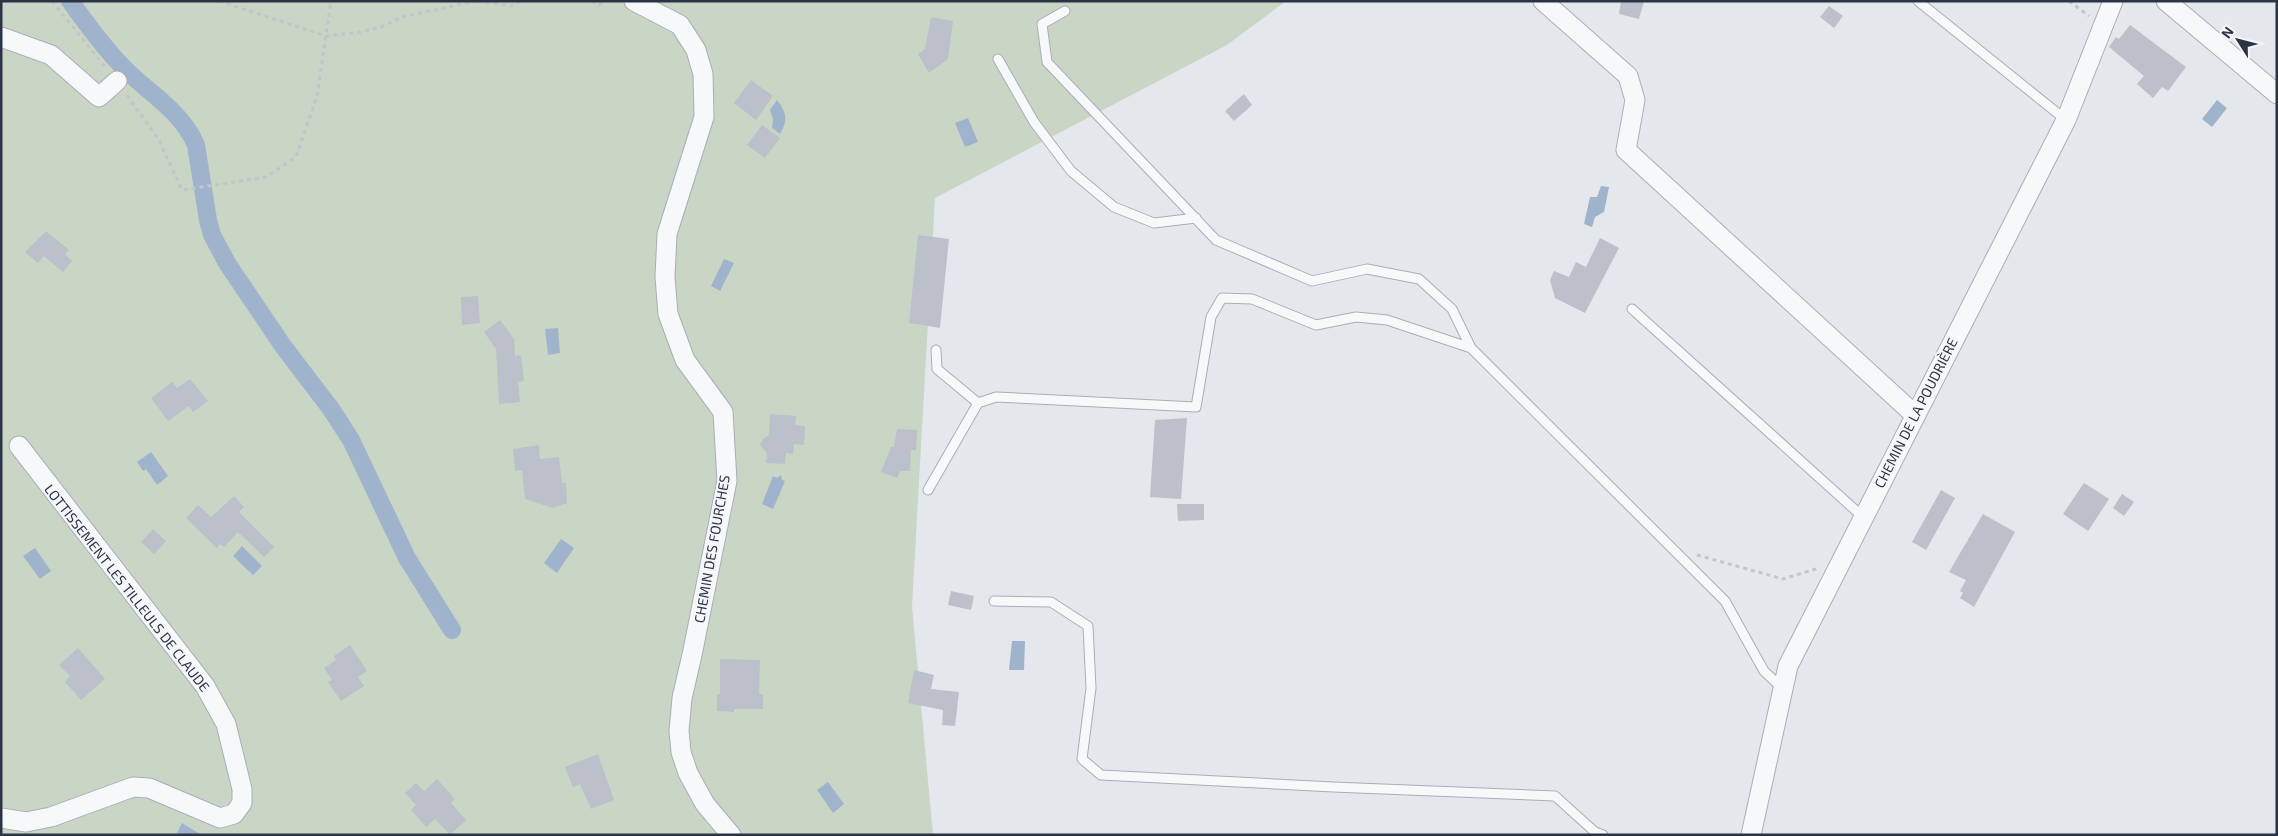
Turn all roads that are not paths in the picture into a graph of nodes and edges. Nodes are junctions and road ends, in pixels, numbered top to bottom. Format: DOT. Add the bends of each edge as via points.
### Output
graph roads {
  1 [pos="634,1"];
  2 [pos="1544,1"];
  3 [pos="1918,1"];
  4 [pos="2113,1"];
  5 [pos="2166,1"];
  6 [pos="1066,10"];
  7 [pos="1,37"];
  8 [pos="998,59"];
  9 [pos="117,81"];
  10 [pos="2277,94"];
  11 [pos="2066,120"];
  12 [pos="1196,218"];
  13 [pos="1632,309"];
  14 [pos="1471,348"];
  15 [pos="936,350"];
  16 [pos="978,403"];
  17 [pos="1915,415"];
  18 [pos="19,446"];
  19 [pos="928,490"];
  20 [pos="1863,517"];
  21 [pos="994,602"];
  22 [pos="1783,689"];
  23 [pos="1,818"];
  24 [pos="731,835"];
  25 [pos="1604,835"];
  26 [pos="1751,835"];
  1 -- 24 [label="street, CHEMIN DES FOURCHES" via="680,25 696,50 704,74 704,117 667,234 665,277 668,314 685,360 723,412 727,481 682,698 679,730 681,752 688,773 705,804"];
  2 -- 17 [label="street" via="1628,76 1635,100 1626,150"];
  3 -- 11 [label="lane"];
  4 -- 11 [label="street, CHEMIN DE LA POUDRIÈRE"];
  5 -- 10 [label="street"];
  6 -- 12 [label="lane" via="1042,24 1047,62"];
  7 -- 9 [label="street" via="52,55 99,97"];
  8 -- 12 [label="lane" via="1034,122 1071,171 1114,207 1154,223"];
  11 -- 17 [label="street, CHEMIN DE LA POUDRIÈRE"];
  12 -- 14 [label="lane" via="1216,240 1312,281 1367,269 1419,279 1452,309"];
  13 -- 20 [label="lane"];
  14 -- 16 [label="lane" via="1387,320 1356,317 1316,325 1252,299 1222,298 1211,317 1196,407 996,397"];
  14 -- 22 [label="lane" via="1725,601 1764,671"];
  15 -- 16 [label="lane" via="937,369"];
  16 -- 19 [label="lane"];
  17 -- 20 [label="street, CHEMIN DE LA POUDRIÈRE"];
  18 -- 23 [label="street, LOTTISSEMENT LES TILLEULS DE CLAUDE" via="206,686 226,724 242,789 242,803 234,814 220,818 149,788 133,787 26,822"];
  20 -- 22 [label="street, CHEMIN DE LA POUDRIÈRE" via="1788,666"];
  21 -- 25 [label="lane" via="1051,602 1088,626 1091,688 1082,759 1101,775 1555,796 1595,832"];
  22 -- 26 [label="street, CHEMIN DE LA POUDRIÈRE"];
}
